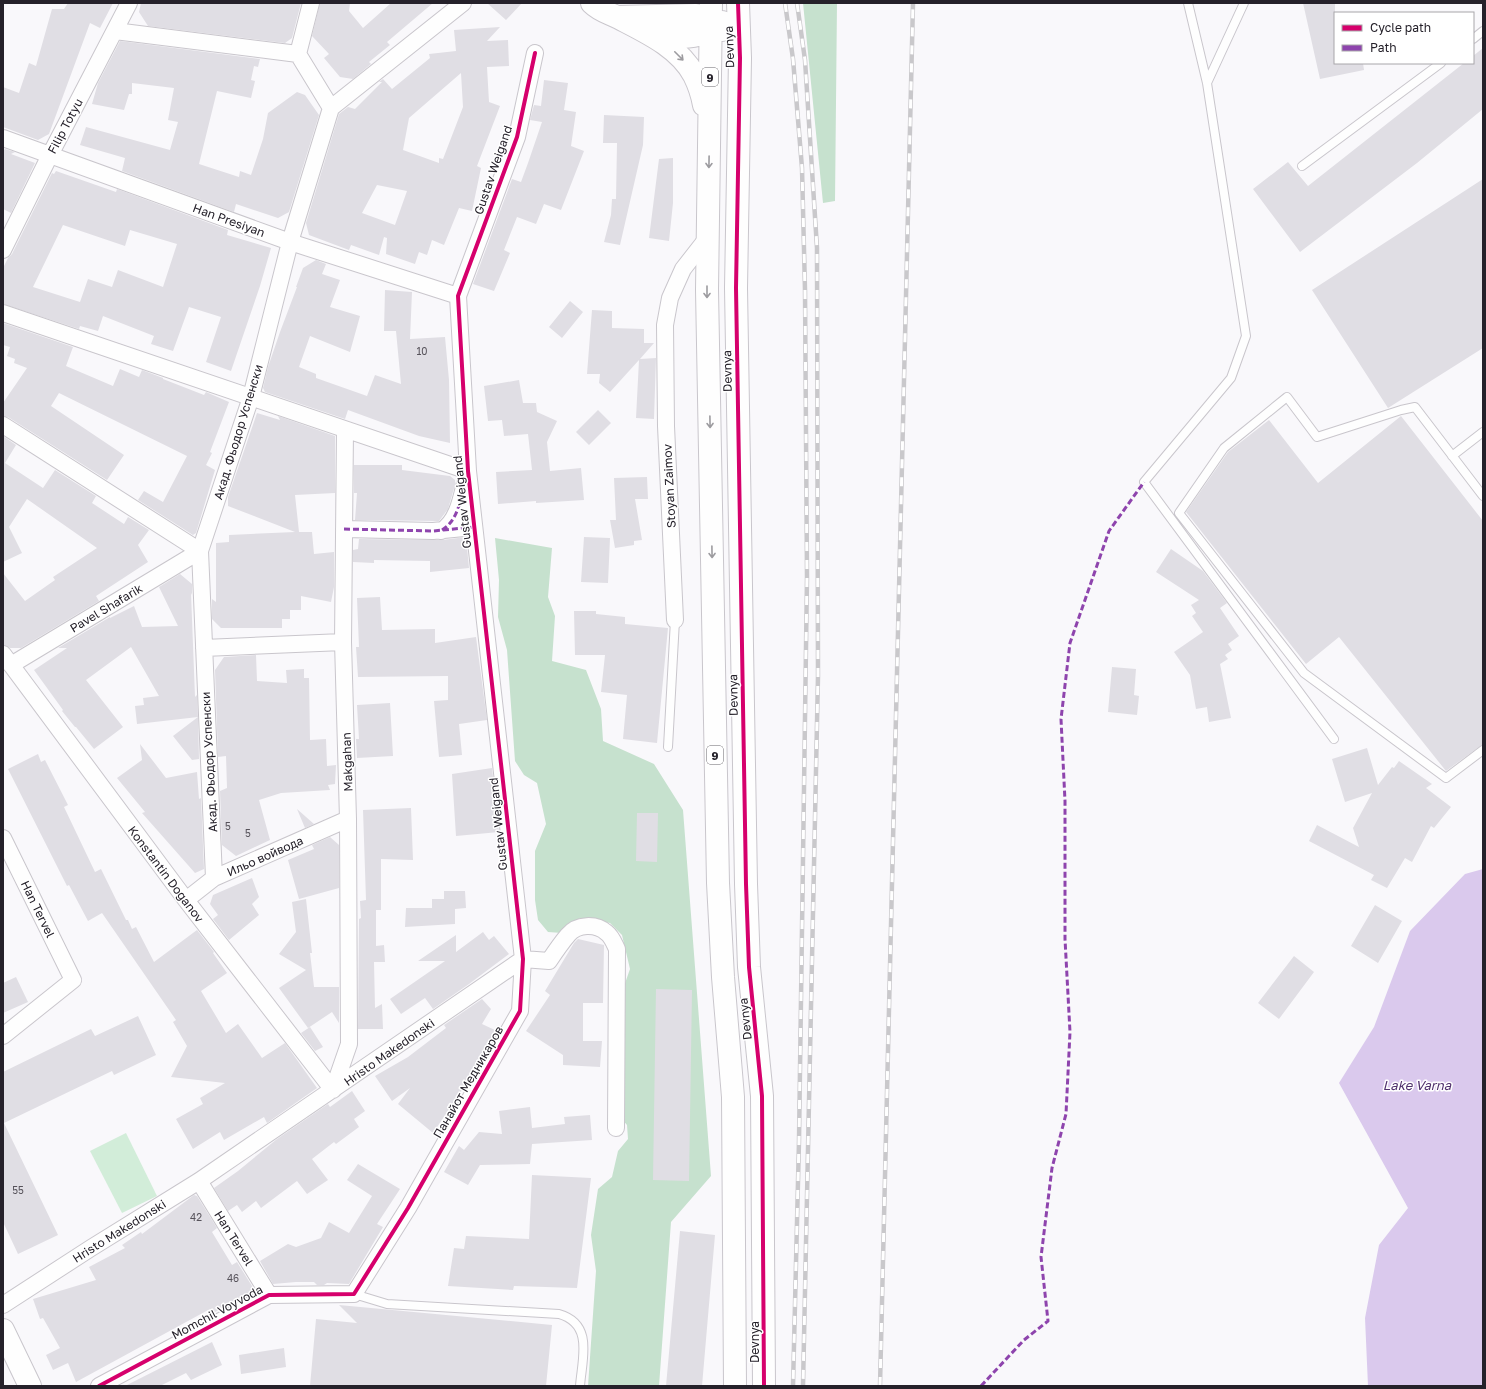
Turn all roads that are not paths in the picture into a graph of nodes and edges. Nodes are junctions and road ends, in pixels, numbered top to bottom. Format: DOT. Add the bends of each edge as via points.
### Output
graph roads {
  1 [pos="130,3"];
  2 [pos="311,3"];
  3 [pos="463,3"];
  4 [pos="592,3"];
  5 [pos="671,3"];
  6 [pos="736,3"];
  7 [pos="1188,3"];
  8 [pos="1244,3"];
  9 [pos="713,20"];
  10 [pos="648,25"];
  11 [pos="115,31"];
  12 [pos="1483,31"];
  13 [pos="1474,38"];
  14 [pos="535,53"];
  15 [pos="298,54"];
  16 [pos="740,58"];
  17 [pos="1440,64"];
  18 [pos="1208,83"];
  19 [pos="331,108"];
  20 [pos="709,123"];
  21 [pos="3,138"];
  22 [pos="50,155"];
  23 [pos="1302,166"];
  24 [pos="708,236"];
  25 [pos="290,242"];
  26 [pos="3,250"];
  27 [pos="458,296"];
  28 [pos="3,313"];
  29 [pos="251,396"];
  30 [pos="3,426"];
  31 [pos="345,430"];
  32 [pos="1483,432"];
  33 [pos="1452,456"];
  34 [pos="468,471"];
  35 [pos="1483,496"];
  36 [pos="474,527"];
  37 [pos="344,529"];
  38 [pos="440,531"];
  39 [pos="200,551"];
  40 [pos="675,620"];
  41 [pos="343,642"];
  42 [pos="204,648"];
  43 [pos="7,660"];
  44 [pos="1334,739"];
  45 [pos="668,747"];
  46 [pos="1483,750"];
  47 [pos="348,818"];
  48 [pos="3,838"];
  49 [pos="214,878"];
  50 [pos="186,900"];
  51 [pos="523,959"];
  52 [pos="3,1036"];
  53 [pos="333,1090"];
  54 [pos="616,1128"];
  55 [pos="199,1181"];
  56 [pos="269,1294"];
  57 [pos="354,1294"];
  58 [pos="3,1305"];
  59 [pos="5,1339"];
  60 [pos="30,1386"];
  61 [pos="99,1386"];
  62 [pos="580,1386"];
  63 [pos="735,1386"];
  64 [pos="764,1386"];
  1 -- 11 [label="street, Filip Totyu"];
  2 -- 15 [label="street"];
  3 -- 19 [label="street"];
  4 -- 10 [label="main road" via="602,11 617,17"];
  5 -- 10 [label="main road"];
  6 -- 9 [label="main road" via="728,15"];
  6 -- 16 [label="main road, Devnya"];
  7 -- 18 [label="lane"];
  8 -- 18 [label="lane"];
  9 -- 10 [label="main road" via="696,15"];
  9 -- 16 [label="main road"];
  9 -- 20 [label="main road, Devnya / 9"];
  10 -- 20 [label="main road, one-way" via="688,67 698,83"];
  11 -- 15 [label="street"];
  11 -- 22 [label="street, Filip Totyu"];
  12 -- 13 [label="lane"];
  14 -- 27 [label="street, Gustav Weigand" via="517,136"];
  15 -- 19 [label="street"];
  16 -- 64 [label="main road, Devnya" via="736,288 746,876 749,967 762,1096"];
  17 -- 23 [label="lane"];
  18 -- 44 [label="lane" via="1246,336 1231,378 1144,482"];
  19 -- 25 [label="street, Акад. Фьодор Успенски"];
  20 -- 24 [label="main road, Devnya / 9, one-way"];
  21 -- 22 [label="street, Han Presiyan"];
  22 -- 25 [label="street, Han Presiyan"];
  22 -- 26 [label="street, Filip Totyu"];
  24 -- 40 [label="street, Stoyan Zaimov" via="683,269 670,298 665,325 666,426"];
  24 -- 63 [label="main road, Devnya / 9, one-way" via="718,883 733,1097"];
  25 -- 27 [label="street, Han Presiyan"];
  25 -- 29 [label="street, Акад. Фьодор Успенски"];
  27 -- 34 [label="street, Gustav Weigand"];
  28 -- 29 [label="street"];
  29 -- 31 [label="street"];
  29 -- 39 [label="street, Акад. Фьодор Успенски"];
  30 -- 39 [label="street"];
  31 -- 34 [label="street"];
  31 -- 37 [label="street, Makgahan"];
  32 -- 33 [label="lane"];
  33 -- 35 [label="lane"];
  33 -- 46 [label="lane" via="1415,407 1317,437 1287,397 1224,448 1179,513 1304,673 1446,778"];
  34 -- 36 [label="street, Gustav Weigand"];
  34 -- 38 [label="street" via="453,520"];
  36 -- 38 [label="street"];
  36 -- 51 [label="street, Gustav Weigand"];
  37 -- 38 [label="street"];
  37 -- 41 [label="street, Makgahan"];
  39 -- 42 [label="street, Акад. Фьодор Успенски"];
  39 -- 43 [label="street, Pavel Shafarik"];
  40 -- 45 [label="lane, Stoyan Zaimov"];
  41 -- 42 [label="street"];
  41 -- 47 [label="street, Makgahan"];
  42 -- 49 [label="street, Акад. Фьодор Успенски"];
  43 -- 50 [label="street, Konstantin Doganov"];
  47 -- 49 [label="street, Ильо войвода"];
  47 -- 53 [label="street, Makgahan" via="349,1044"];
  48 -- 52 [label="street, Han Tervel" via="73,980"];
  49 -- 50 [label="street, Ильо войвода"];
  50 -- 53 [label="street, Konstantin Doganov"];
  51 -- 53 [label="street, Hristo Makedonski"];
  51 -- 54 [label="street" via="549,961 568,935 582,926 600,928 613,940 617,949"];
  51 -- 57 [label="street, Панайот Медникаров" via="520,1012 408,1208"];
  53 -- 55 [label="street, Hristo Makedonski"];
  55 -- 56 [label="street, Han Tervel"];
  55 -- 58 [label="street, Hristo Makedonski"];
  56 -- 57 [label="street, Momchil Voyvoda"];
  56 -- 61 [label="street, Momchil Voyvoda"];
  57 -- 62 [label="lane" via="387,1304 566,1316 579,1327 584,1342"];
  59 -- 60 [label="main road"];
}
